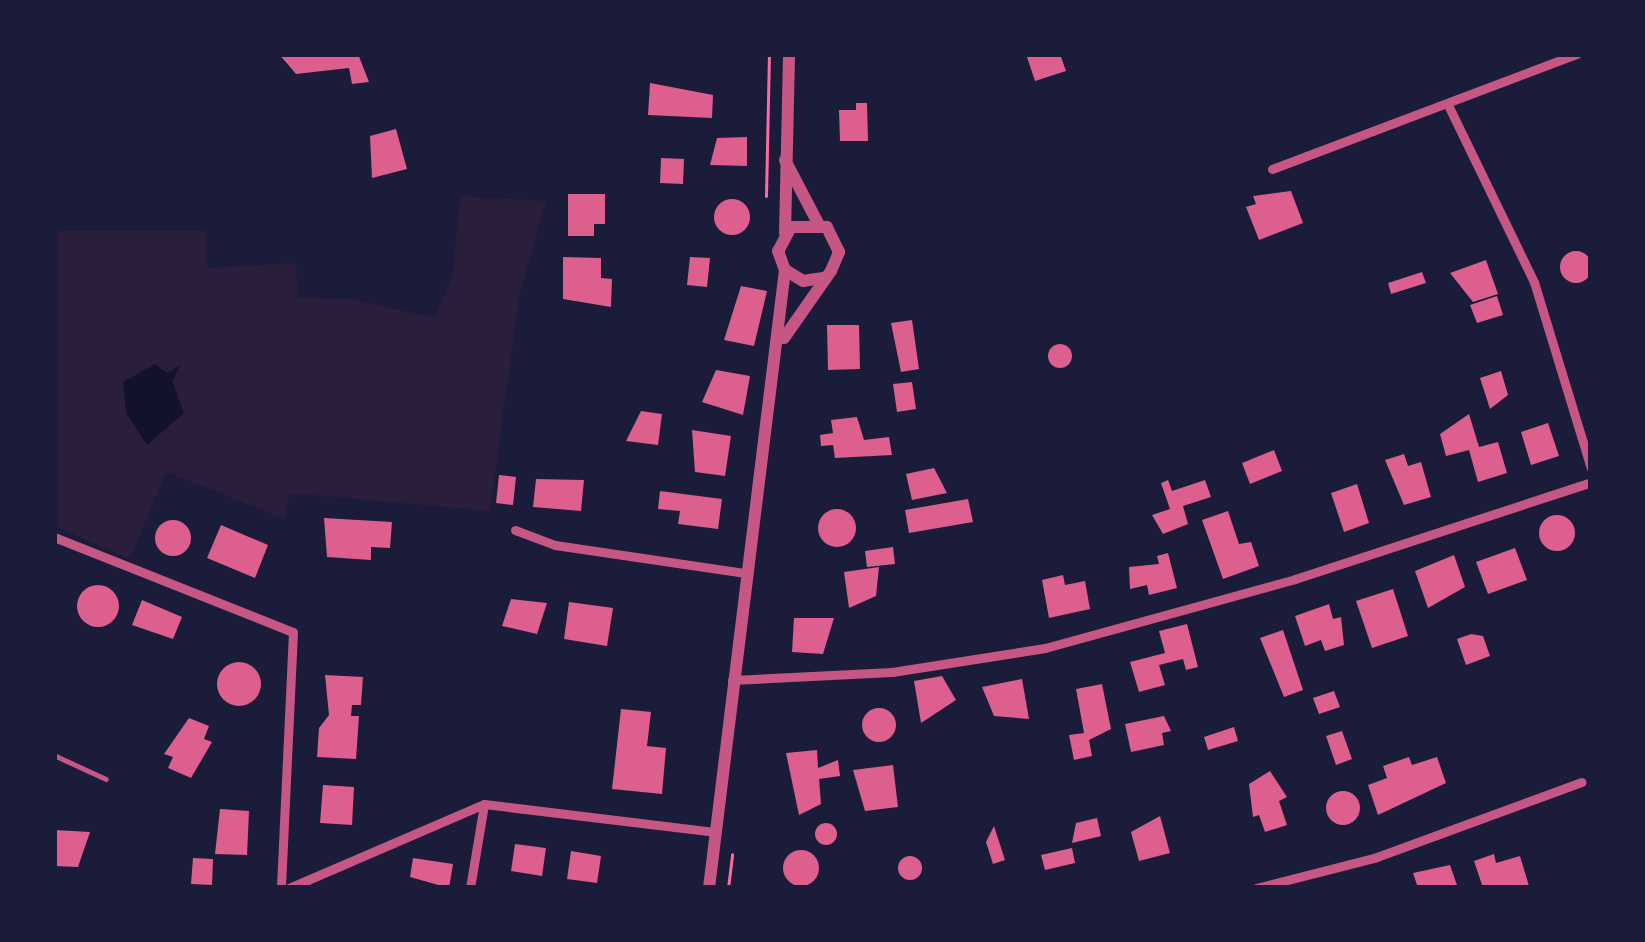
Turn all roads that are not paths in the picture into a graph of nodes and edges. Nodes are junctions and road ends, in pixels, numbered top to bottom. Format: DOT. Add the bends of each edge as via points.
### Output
graph roads {
  1 [pos="789,54"];
  2 [pos="1576,54"];
  3 [pos="1449,107"];
  4 [pos="783,156"];
  5 [pos="1273,169"];
  6 [pos="818,223"];
  7 [pos="784,233"];
  8 [pos="785,270"];
  9 [pos="823,278"];
  10 [pos="780,345"];
  11 [pos="1591,470"];
  12 [pos="1591,482"];
  13 [pos="515,530"];
  14 [pos="54,537"];
  15 [pos="744,573"];
  16 [pos="732,680"];
  17 [pos="54,755"];
  18 [pos="106,778"];
  19 [pos="1582,782"];
  20 [pos="484,804"];
  21 [pos="716,832"];
  22 [pos="285,888"];
  23 [pos="470,888"];
  24 [pos="709,888"];
  25 [pos="1256,888"];
  1 -- 4 [label="street"];
  2 -- 3 [label="street"];
  3 -- 5 [label="street"];
  3 -- 11 [label="street" via="1534,282"];
  4 -- 6 [label="street"];
  4 -- 7 [label="street"];
  6 -- 7 [label="street"];
  6 -- 9 [label="street" via="838,252"];
  7 -- 8 [label="street" via="778,251"];
  8 -- 9 [label="street" via="803,281"];
  8 -- 10 [label="street"];
  9 -- 10 [label="street"];
  10 -- 15 [label="street"];
  12 -- 16 [label="street" via="1295,579 1045,648 892,672"];
  13 -- 15 [label="street" via="555,545"];
  14 -- 22 [label="street" via="293,632"];
  15 -- 16 [label="street"];
  16 -- 21 [label="street"];
  17 -- 18 [label="lane"];
  19 -- 25 [label="street" via="1374,858"];
  20 -- 21 [label="street"];
  20 -- 22 [label="street"];
  20 -- 23 [label="street"];
  21 -- 24 [label="street"];
}
